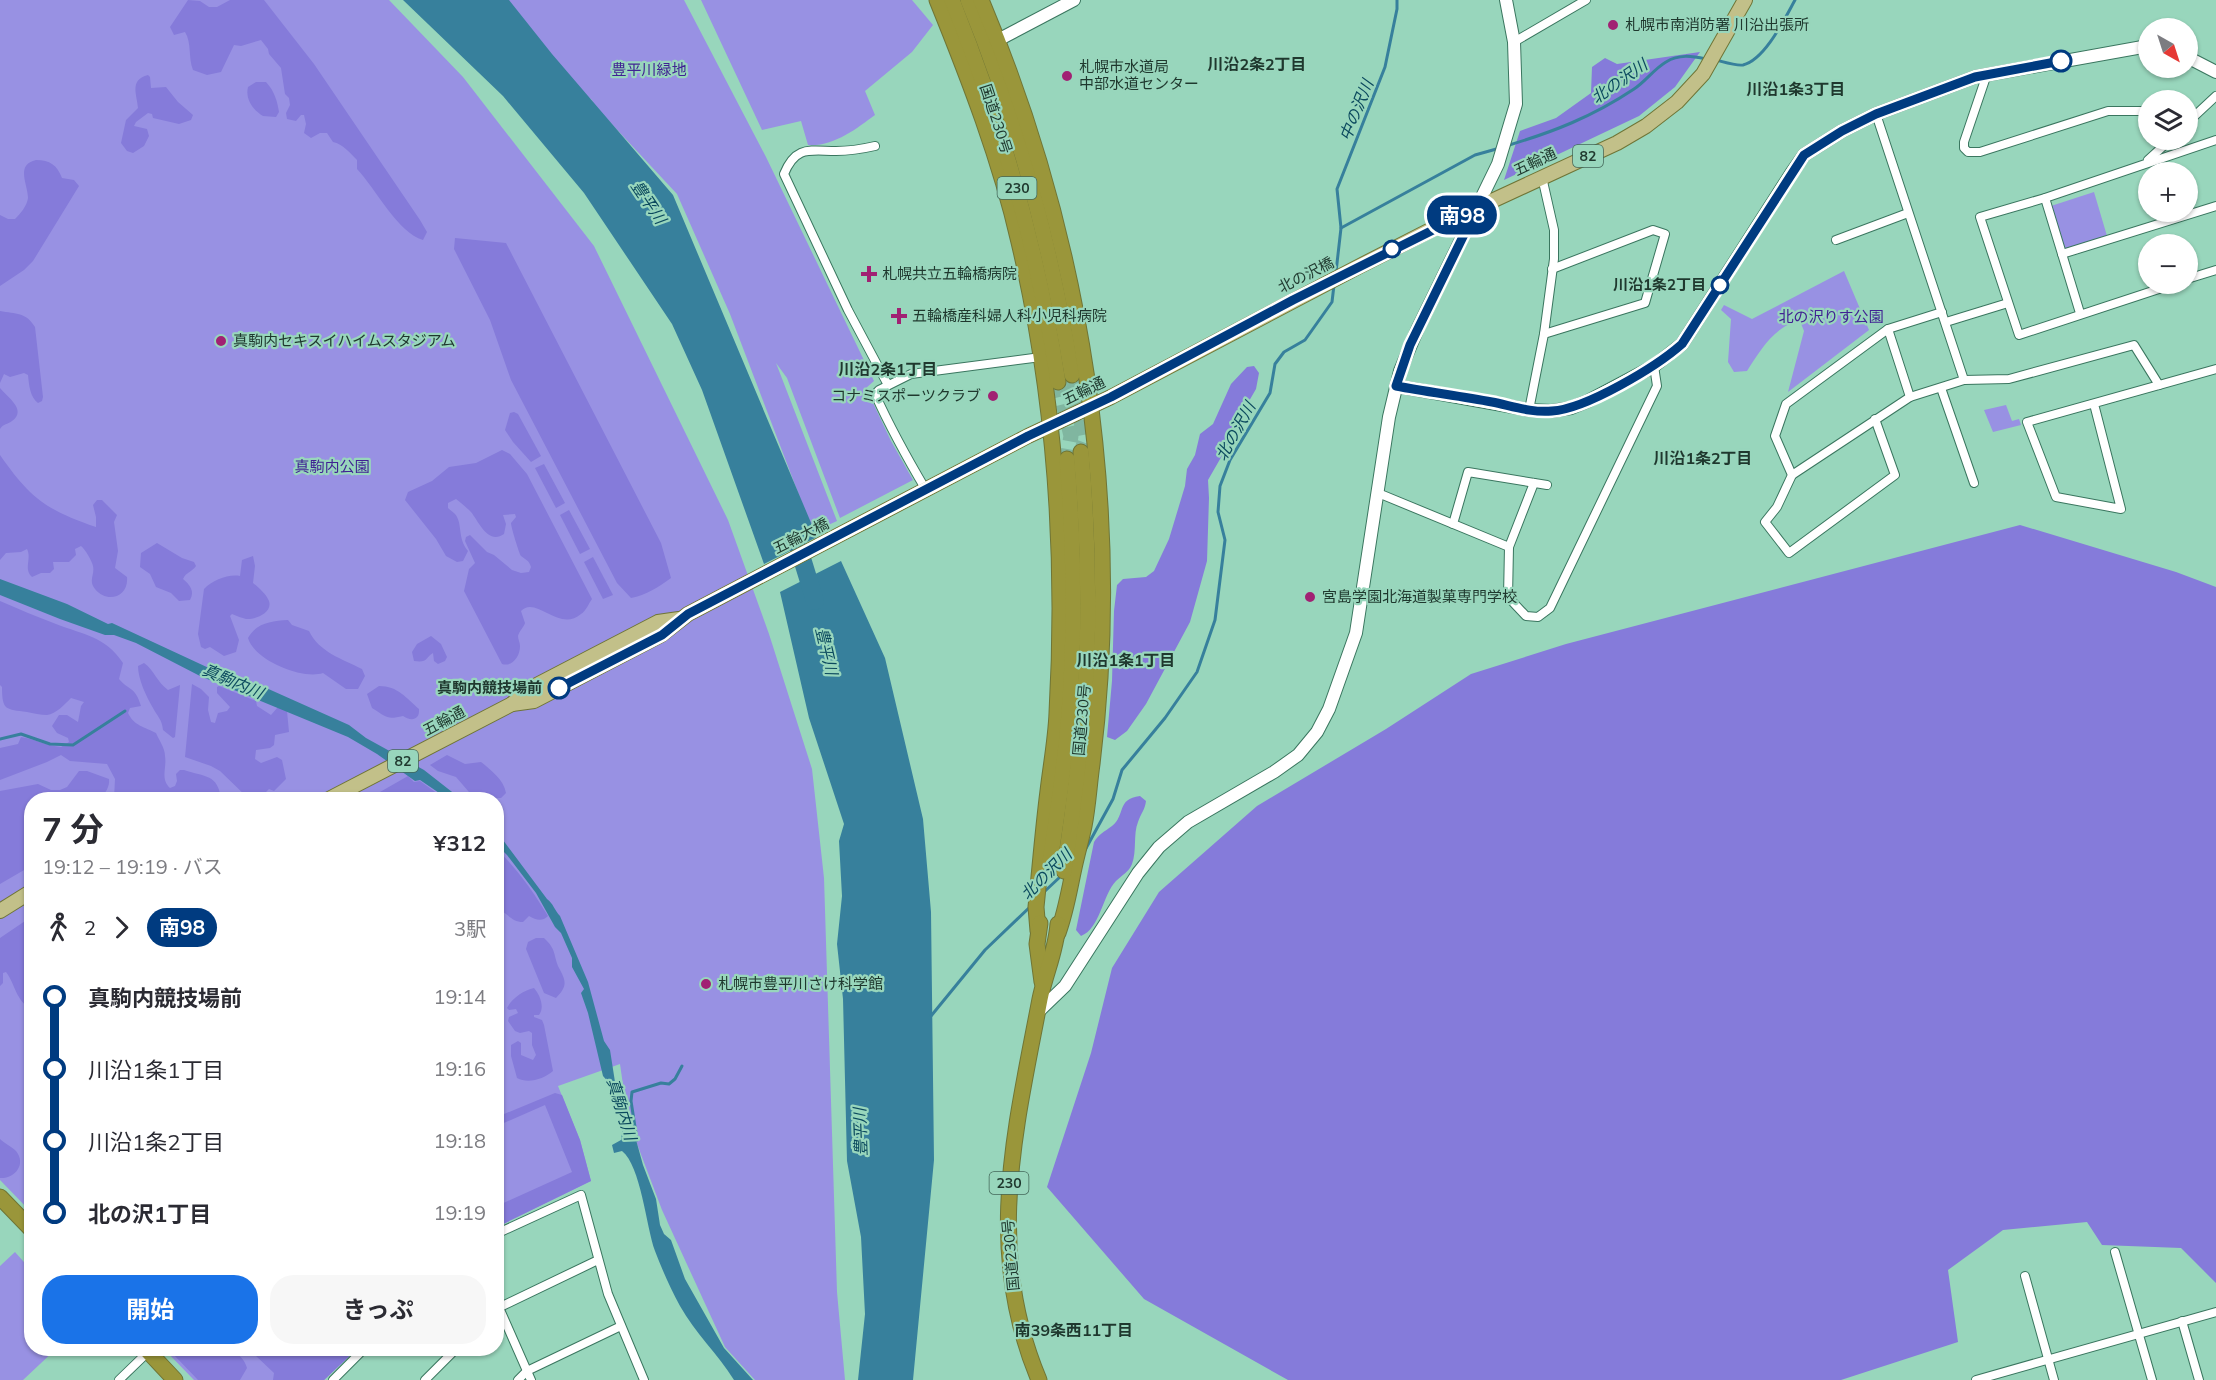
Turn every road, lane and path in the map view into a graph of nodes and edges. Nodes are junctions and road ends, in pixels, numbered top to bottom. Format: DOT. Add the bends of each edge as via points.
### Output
graph roads {
  1 [pos="938,0"];
  2 [pos="952,0"];
  3 [pos="968,0"];
  4 [pos="981,0"];
  5 [pos="1074,0"];
  6 [pos="1506,0"];
  7 [pos="1586,0"];
  8 [pos="1745,0"];
  9 [pos="998,40"];
  10 [pos="1514,42"];
  11 [pos="2138,48"];
  12 [pos="2198,63"];
  13 [pos="2216,72"];
  14 [pos="1987,74"];
  15 [pos="2216,96"];
  16 [pos="2138,111"];
  17 [pos="2198,111"];
  18 [pos="1876,114"];
  19 [pos="2216,140"];
  20 [pos="875,146"];
  21 [pos="2159,150"];
  22 [pos="2146,162"];
  23 [pos="2138,165"];
  24 [pos="1542,177"];
  25 [pos="2045,198"];
  26 [pos="2216,206"];
  27 [pos="1477,208"];
  28 [pos="1908,213"];
  29 [pos="1836,240"];
  30 [pos="2062,254"];
  31 [pos="1356,268"];
  32 [pos="1552,269"];
  33 [pos="2216,270"];
  34 [pos="2198,276"];
  35 [pos="2143,294"];
  36 [pos="2008,303"];
  37 [pos="1272,311"];
  38 [pos="1942,312"];
  39 [pos="2080,314"];
  40 [pos="1946,322"];
  41 [pos="1888,329"];
  42 [pos="1544,334"];
  43 [pos="1041,357"];
  44 [pos="1654,366"];
  45 [pos="2216,369"];
  46 [pos="1072,375"];
  47 [pos="1965,380"];
  48 [pos="1058,382"];
  49 [pos="888,385"];
  50 [pos="2159,385"];
  51 [pos="1396,386"];
  52 [pos="1941,388"];
  53 [pos="1910,397"];
  54 [pos="2094,404"];
  55 [pos="1089,407"];
  56 [pos="1529,410"];
  57 [pos="1875,419"];
  58 [pos="1050,427"];
  59 [pos="1081,452"];
  60 [pos="1067,459"];
  61 [pos="1792,475"];
  62 [pos="1534,483"];
  63 [pos="1974,483"];
  64 [pos="1547,485"];
  65 [pos="926,490"];
  66 [pos="1378,493"];
  67 [pos="909,499"];
  68 [pos="1453,524"];
  69 [pos="1509,547"];
  70 [pos="708,603"];
  71 [pos="344,792"];
  72 [pos="1065,892"];
  73 [pos="24,896"];
  74 [pos="0,911"];
  75 [pos="1039,922"];
  76 [pos="1043,985"];
  77 [pos="1038,1012"];
  78 [pos="0,1197"];
  79 [pos="24,1222"];
  80 [pos="504,1230"];
  81 [pos="2115,1252"];
  82 [pos="598,1260"];
  83 [pos="2025,1276"];
  84 [pos="504,1303"];
  85 [pos="2216,1312"];
  86 [pos="504,1321"];
  87 [pos="2182,1321"];
  88 [pos="621,1326"];
  89 [pos="2138,1333"];
  90 [pos="141,1356"];
  91 [pos="153,1356"];
  92 [pos="357,1356"];
  93 [pos="449,1356"];
  94 [pos="2048,1359"];
  95 [pos="529,1376"];
  96 [pos="119,1380"];
  97 [pos="175,1380"];
  98 [pos="333,1380"];
  99 [pos="425,1380"];
  100 [pos="518,1380"];
  101 [pos="644,1380"];
  102 [pos="1039,1380"];
  103 [pos="1976,1380"];
  104 [pos="2054,1380"];
  105 [pos="2152,1380"];
  106 [pos="2199,1380"];
  1 -- 43 [label="highway" via="999,168 1019,241"];
  2 -- 48 [label="highway, 国道230号 / 230" via="993,108 1024,212"];
  3 -- 46 [label="highway, 国道230号 / 230" via="1029,174 1053,268"];
  4 -- 9 [label="highway"];
  5 -- 9 [label="street"];
  6 -- 10 [label="street"];
  7 -- 10 [label="street"];
  8 -- 24 [label="main road, 五輪通 / 82" via="1711,63 1677,102 1617,143"];
  9 -- 55 [label="highway" via="1052,202 1072,292"];
  10 -- 27 [label="street" via="1516,104 1503,151"];
  11 -- 14 [label="street"];
  12 -- 13 [label="street"];
  14 -- 16 [label="street" via="1964,142 1968,152 1980,152 2108,111"];
  14 -- 18 [label="street"];
  15 -- 17 [label="street"];
  18 -- 28 [label="street"];
  18 -- 44 [label="street" via="1804,155 1682,344"];
  19 -- 22 [label="street"];
  20 -- 49 [label="street" via="803,151 794,157 784,174"];
  21 -- 22 [label="street"];
  23 -- 25 [label="street"];
  24 -- 27 [label="main road, 五輪通 / 82"];
  24 -- 32 [label="street" via="1554,230"];
  25 -- 30 [label="street"];
  25 -- 36 [label="street" via="1980,217"];
  26 -- 30 [label="street"];
  27 -- 31 [label="main road, 五輪通 / 82"];
  27 -- 51 [label="street" via="1410,345"];
  28 -- 29 [label="street"];
  28 -- 38 [label="street"];
  30 -- 39 [label="street"];
  31 -- 37 [label="main road, 北の沢橋 / 82"];
  32 -- 42 [label="street"];
  32 -- 42 [label="street" via="1653,230 1665,234 1645,303"];
  33 -- 34 [label="street"];
  35 -- 39 [label="street"];
  36 -- 39 [label="street" via="2019,335"];
  36 -- 40 [label="street"];
  37 -- 55 [label="main road, 五輪通 / 82"];
  38 -- 40 [label="street"];
  38 -- 41 [label="street"];
  40 -- 47 [label="street"];
  41 -- 53 [label="street"];
  41 -- 61 [label="street" via="1786,404 1775,436"];
  42 -- 56 [label="street"];
  43 -- 49 [label="street" via="911,374"];
  43 -- 58 [label="highway"];
  44 -- 56 [label="street" via="1571,408"];
  44 -- 69 [label="street" via="1657,386 1550,608 1538,617 1526,616 1508,597"];
  45 -- 50 [label="street"];
  47 -- 50 [label="street" via="2009,379 2134,345"];
  47 -- 52 [label="street"];
  49 -- 65 [label="street" via="876,394"];
  50 -- 54 [label="street"];
  51 -- 56 [label="street"];
  51 -- 66 [label="street"];
  52 -- 53 [label="street"];
  52 -- 63 [label="street"];
  53 -- 57 [label="street"];
  54 -- 54 [label="street" via="2099,431 2121,509 2056,497 2027,422"];
  55 -- 58 [label="main road, 五輪通 / 82"];
  55 -- 72 [label="highway, 230" via="1099,501 1102,598 1098,699 1084,824"];
  57 -- 61 [label="street"];
  57 -- 61 [label="street" via="1894,475 1789,553 1766,522"];
  58 -- 65 [label="main road, 五輪通 / 82"];
  58 -- 75 [label="highway" via="1061,612 1057,716 1036,907"];
  59 -- 72 [label="highway, 国道230号 / 230" via="1088,623"];
  60 -- 75 [label="highway, 国道230号 / 230" via="1073,622 1068,725"];
  62 -- 64 [label="street"];
  62 -- 68 [label="street" via="1468,472"];
  62 -- 69 [label="street"];
  65 -- 67 [label="main road, 五輪通 / 82"];
  66 -- 68 [label="street"];
  66 -- 77 [label="street" via="1356,633 1317,732 1287,764 1188,822 1159,847 1065,986"];
  67 -- 70 [label="main road, 五輪大橋 / 82"];
  68 -- 69 [label="street"];
  70 -- 71 [label="main road, 五輪通 / 82" via="679,619 658,622"];
  72 -- 76 [label="highway, 国道230号 / 230"];
  73 -- 74 [label="main road"];
  75 -- 76 [label="highway, 国道230号 / 230" via="1037,944"];
  76 -- 77 [label="highway, 国道230号 / 230"];
  77 -- 102 [label="highway, 国道230号 / 230" via="1012,1155 1007,1218 1019,1320"];
  78 -- 79 [label="highway"];
  80 -- 82 [label="street" via="580,1195"];
  81 -- 89 [label="street"];
  82 -- 84 [label="street"];
  82 -- 88 [label="street"];
  83 -- 94 [label="street"];
  85 -- 87 [label="street"];
  86 -- 95 [label="street"];
  87 -- 89 [label="street"];
  87 -- 106 [label="street"];
  88 -- 95 [label="street"];
  88 -- 101 [label="street"];
  89 -- 94 [label="street"];
  89 -- 105 [label="street"];
  90 -- 96 [label="street"];
  91 -- 97 [label="highway"];
  92 -- 98 [label="street"];
  93 -- 99 [label="street"];
  94 -- 103 [label="street"];
  94 -- 104 [label="street"];
  95 -- 100 [label="street"];
}
